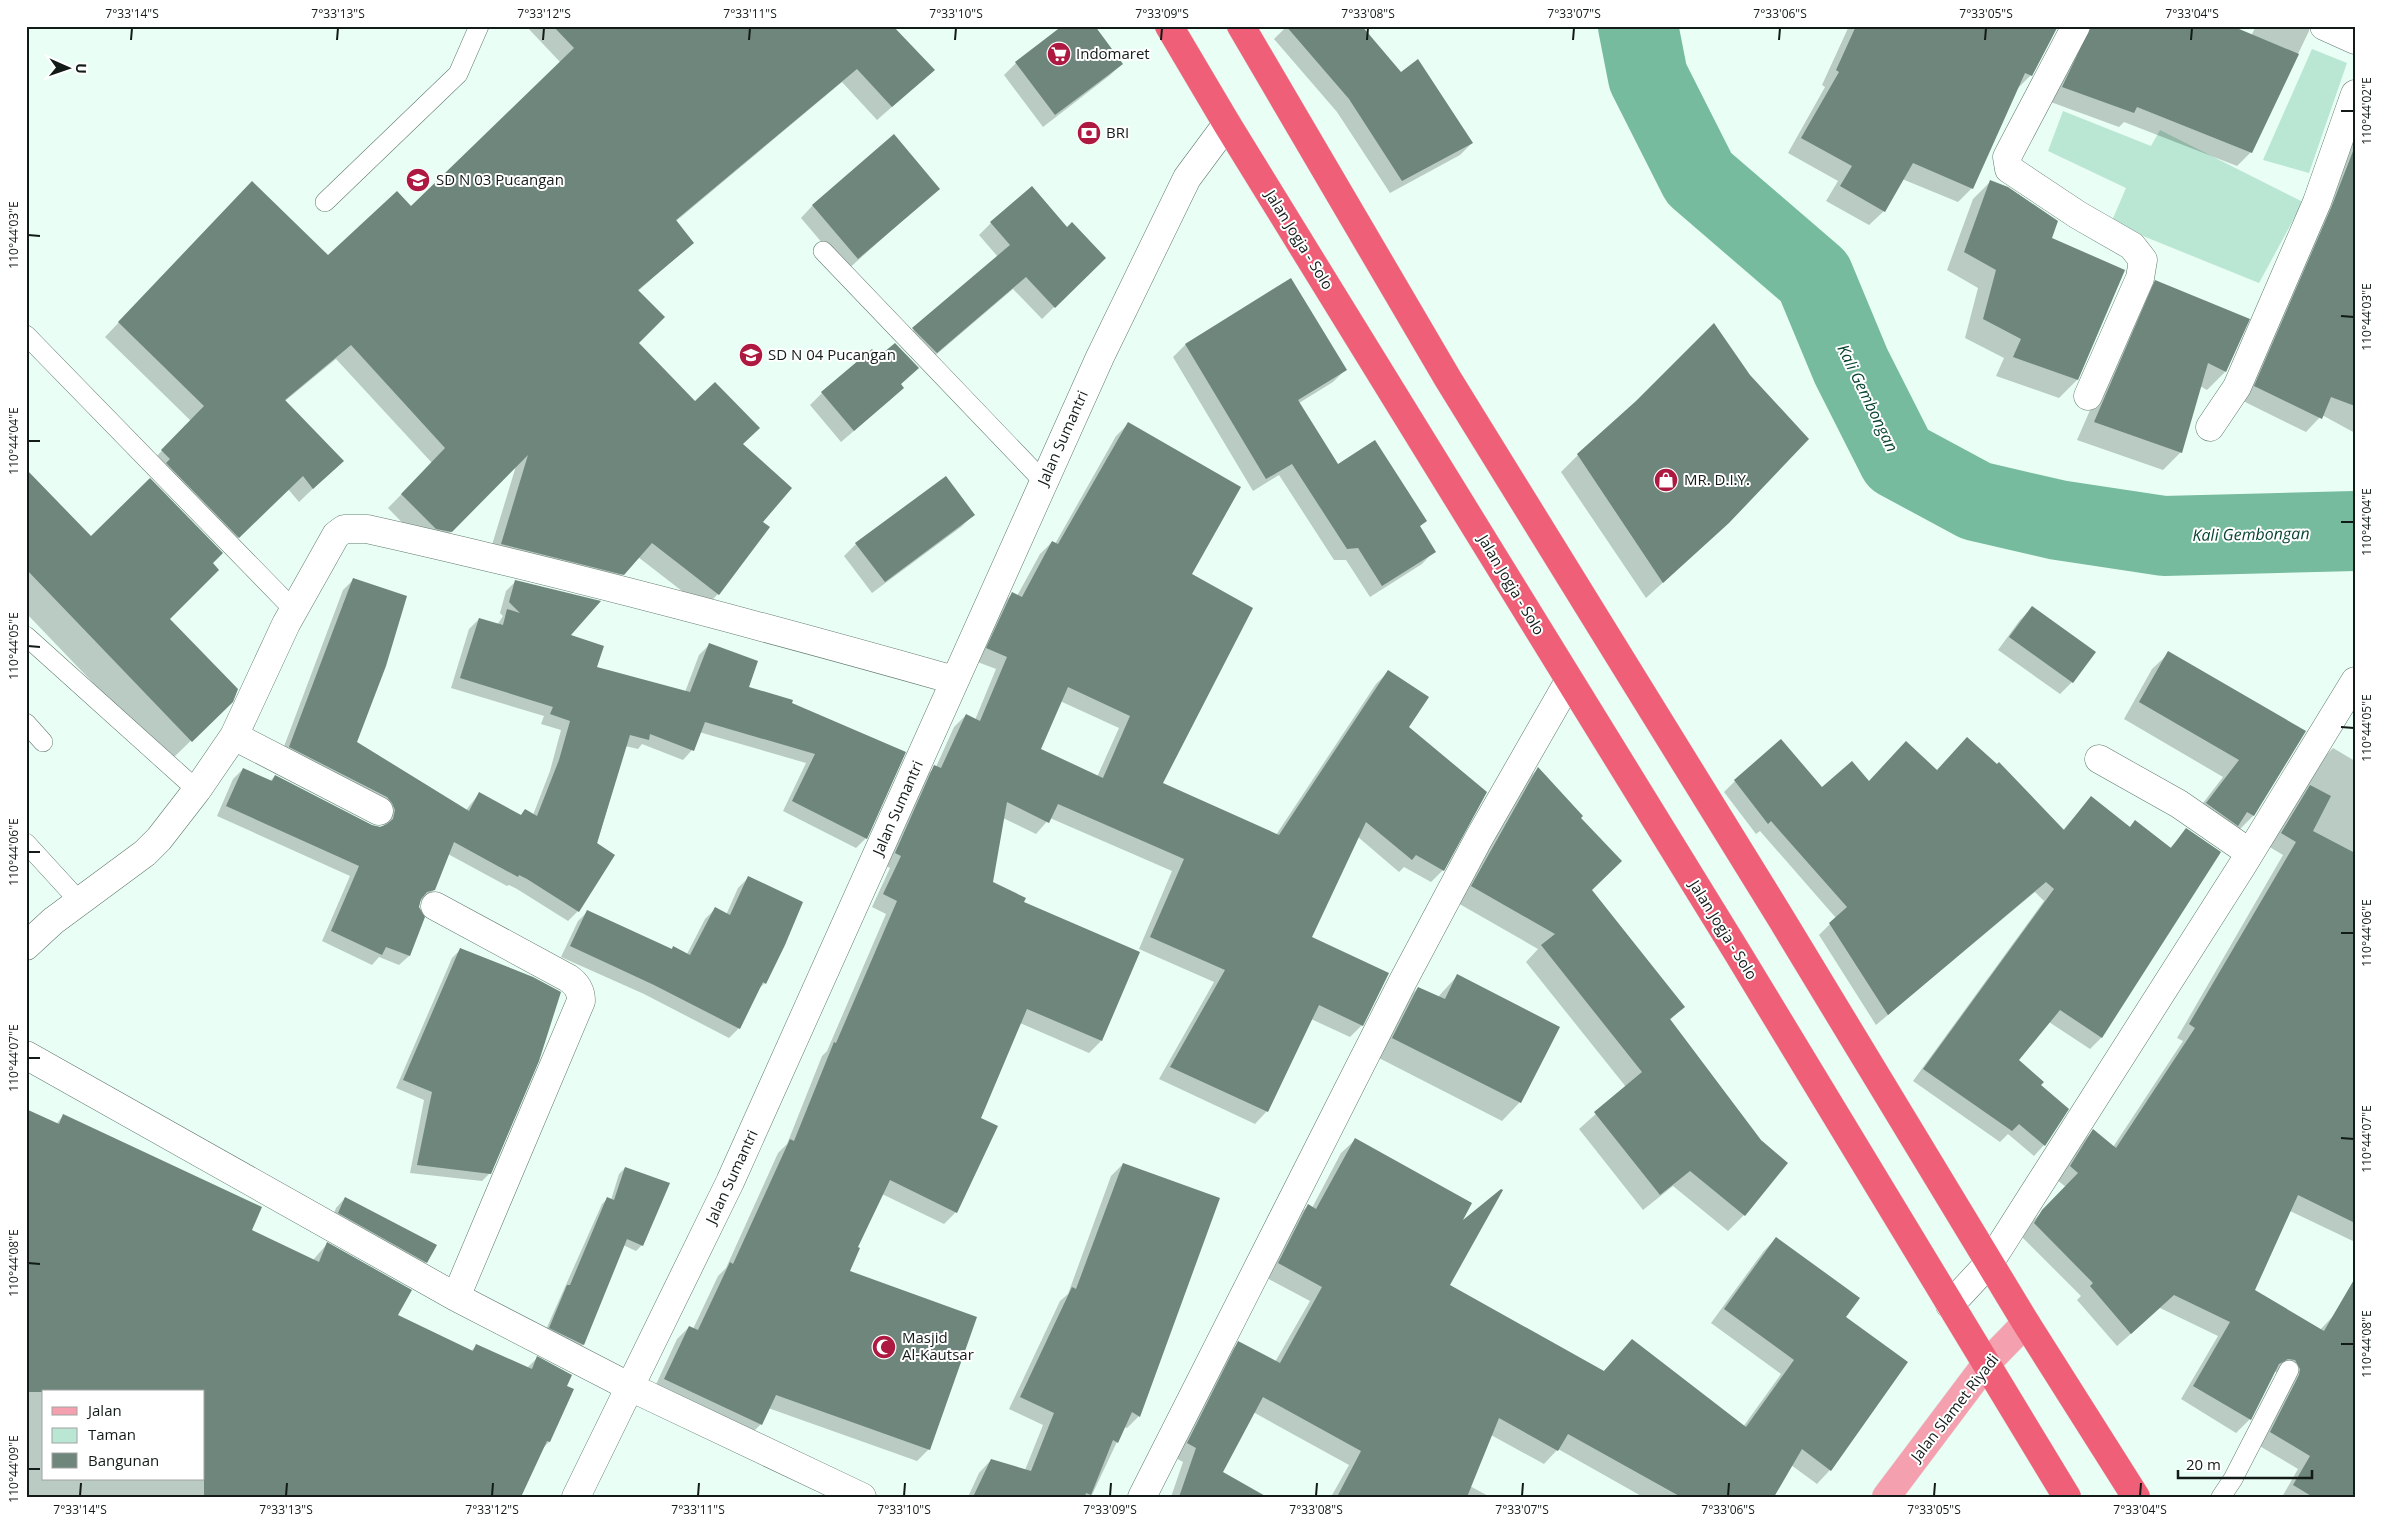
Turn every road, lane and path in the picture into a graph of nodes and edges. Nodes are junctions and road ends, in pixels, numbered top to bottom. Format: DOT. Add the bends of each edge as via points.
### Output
graph roads {
  1 [pos="478,26"];
  2 [pos="1169,26"];
  3 [pos="1241,26"];
  4 [pos="2076,26"];
  5 [pos="2324,26"];
  6 [pos="2355,40"];
  7 [pos="2355,94"];
  8 [pos="1227,124"];
  9 [pos="325,202"];
  10 [pos="823,251"];
  11 [pos="26,335"];
  12 [pos="2088,396"];
  13 [pos="2210,427"];
  14 [pos="1043,481"];
  15 [pos="294,610"];
  16 [pos="26,636"];
  17 [pos="954,680"];
  18 [pos="1569,681"];
  19 [pos="2355,681"];
  20 [pos="26,723"];
  21 [pos="234,736"];
  22 [pos="43,742"];
  23 [pos="2099,759"];
  24 [pos="197,790"];
  25 [pos="378,811"];
  26 [pos="26,843"];
  27 [pos="2250,853"];
  28 [pos="80,902"];
  29 [pos="434,906"];
  30 [pos="26,946"];
  31 [pos="26,1055"];
  32 [pos="1990,1262"];
  33 [pos="456,1297"];
  34 [pos="1950,1305"];
  35 [pos="2026,1323"];
  36 [pos="1986,1364"];
  37 [pos="2289,1370"];
  38 [pos="630,1387"];
  39 [pos="576,1497"];
  40 [pos="862,1497"];
  41 [pos="1142,1497"];
  42 [pos="1886,1497"];
  43 [pos="2067,1497"];
  44 [pos="2136,1497"];
  45 [pos="2221,1497"];
  1 -- 9 [label="lane" via="458,74"];
  2 -- 8 [label="highway, Jalan Jogja - Solo"];
  3 -- 32 [label="highway" via="1448,379"];
  4 -- 12 [label="street" via="2007,157 2009,169 2132,246 2143,260 2140,278"];
  5 -- 6 [label="street"];
  7 -- 13 [label="street" via="2317,202 2237,388"];
  8 -- 14 [label="street, Jalan Sumantri" via="1188,178"];
  8 -- 18 [label="highway, Jalan Jogja - Solo"];
  10 -- 14 [label="lane"];
  11 -- 15 [label="lane"];
  14 -- 17 [label="street, Jalan Sumantri"];
  15 -- 17 [label="street" via="336,535 344,529 367,529 502,559 726,616"];
  15 -- 21 [label="street"];
  16 -- 24 [label="lane"];
  17 -- 38 [label="street, Jalan Sumantri" via="734,1174"];
  18 -- 34 [label="highway, Jalan Jogja - Solo"];
  18 -- 41 [label="street" via="1479,838 1403,981"];
  19 -- 27 [label="street"];
  20 -- 22 [label="lane"];
  21 -- 24 [label="street"];
  21 -- 25 [label="street"];
  23 -- 27 [label="street" via="2179,804"];
  24 -- 28 [label="street" via="145,853"];
  26 -- 28 [label="lane"];
  27 -- 32 [label="street"];
  28 -- 30 [label="street"];
  29 -- 33 [label="street" via="568,978 578,986 581,996"];
  31 -- 33 [label="street"];
  32 -- 34 [label="street"];
  32 -- 35 [label="highway"];
  33 -- 38 [label="street"];
  34 -- 36 [label="highway, Jalan Jogja - Solo"];
  35 -- 36 [label="main road, Jalan Slamet Riyadi"];
  35 -- 44 [label="highway"];
  36 -- 42 [label="main road, Jalan Slamet Riyadi"];
  36 -- 43 [label="highway, Jalan Jogja - Solo"];
  37 -- 45 [label="lane"];
  38 -- 39 [label="street, Jalan Sumantri"];
  38 -- 40 [label="street"];
}
